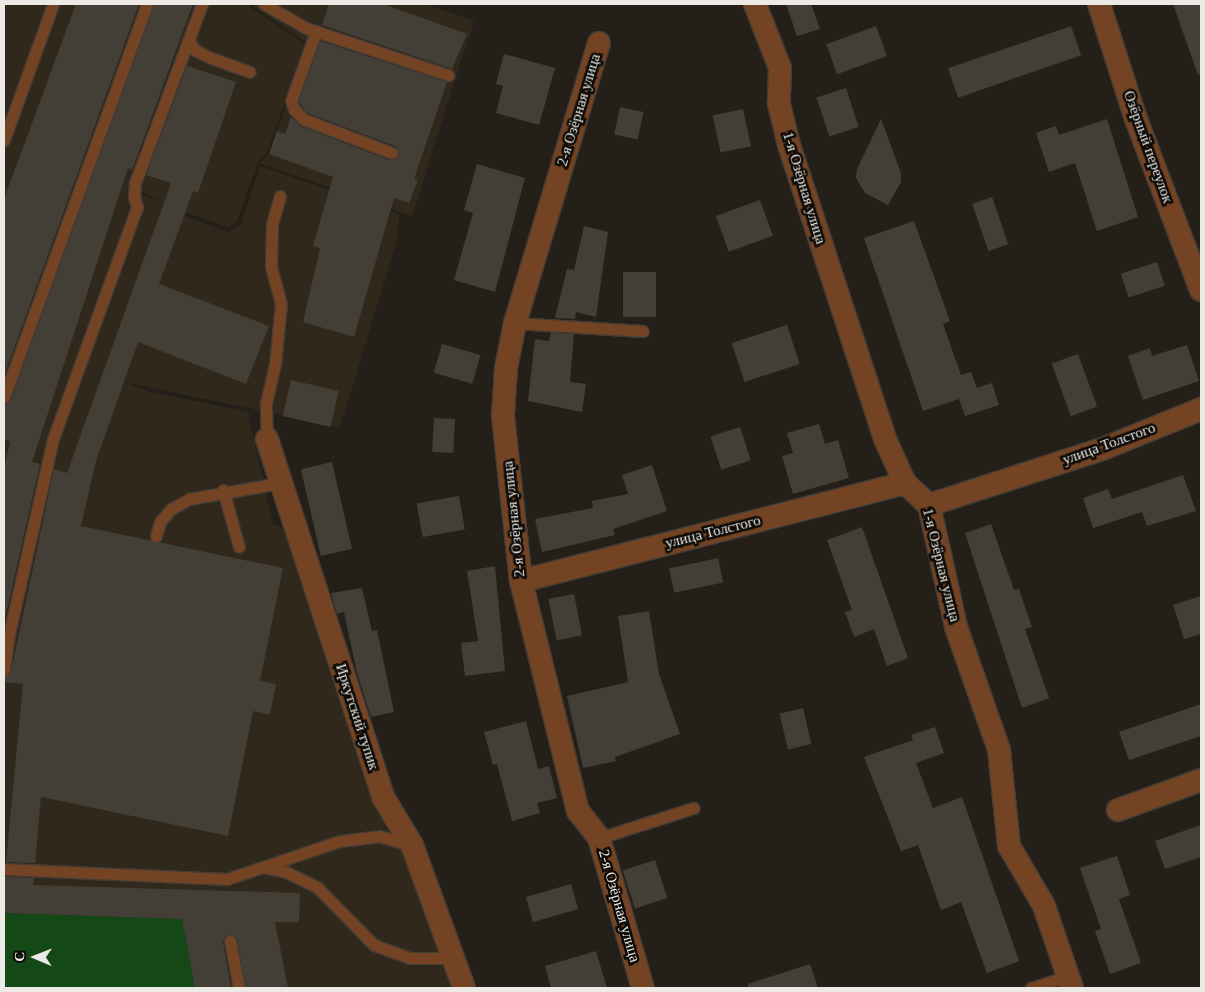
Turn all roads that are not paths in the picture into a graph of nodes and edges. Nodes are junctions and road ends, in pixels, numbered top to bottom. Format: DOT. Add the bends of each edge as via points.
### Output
graph roads {
  1 [pos="53,4"];
  2 [pos="146,4"];
  3 [pos="202,4"];
  4 [pos="264,4"];
  5 [pos="754,4"];
  6 [pos="1099,4"];
  7 [pos="316,31"];
  8 [pos="188,40"];
  9 [pos="599,43"];
  10 [pos="250,72"];
  11 [pos="448,75"];
  12 [pos="4,140"];
  13 [pos="392,153"];
  14 [pos="280,196"];
  15 [pos="1201,290"];
  16 [pos="515,323"];
  17 [pos="643,331"];
  18 [pos="4,397"];
  19 [pos="1201,409"];
  20 [pos="267,439"];
  21 [pos="280,483"];
  22 [pos="905,483"];
  23 [pos="224,490"];
  24 [pos="929,505"];
  25 [pos="156,536"];
  26 [pos="239,547"];
  27 [pos="521,581"];
  28 [pos="4,670"];
  29 [pos="1201,780"];
  30 [pos="693,808"];
  31 [pos="1118,810"];
  32 [pos="599,838"];
  33 [pos="412,845"];
  34 [pos="262,867"];
  35 [pos="4,869"];
  36 [pos="230,941"];
  37 [pos="453,958"];
  38 [pos="1070,982"];
  39 [pos="239,988"];
  40 [pos="464,988"];
  41 [pos="643,988"];
  42 [pos="1032,988"];
  1 -- 12 [label="lane"];
  2 -- 18 [label="lane"];
  3 -- 8 [label="lane"];
  4 -- 7 [label="lane"];
  5 -- 22 [label="street, 1-я Озёрная улица" via="780,68 779,104 789,145 885,439"];
  6 -- 15 [label="street, Озёрный переулок" via="1136,119"];
  7 -- 11 [label="lane"];
  7 -- 13 [label="lane" via="292,101 294,109 303,119"];
  8 -- 10 [label="lane" via="195,50"];
  8 -- 28 [label="lane" via="135,183 134,197 138,207 54,439 8,634"];
  9 -- 16 [label="street, 2-я Озёрная улица"];
  14 -- 20 [label="lane" via="272,224 271,266 281,304 266,403"];
  16 -- 17 [label="lane"];
  16 -- 27 [label="street, 2-я Озёрная улица" via="506,368 503,416"];
  19 -- 24 [label="street, улица Толстого" via="1105,448"];
  20 -- 21 [label="street, Иркутский тупик"];
  21 -- 23 [label="lane"];
  21 -- 33 [label="street, Иркутский тупик" via="383,796"];
  22 -- 24 [label="street, 1-я Озёрная улица"];
  22 -- 27 [label="street, улица Толстого"];
  23 -- 25 [label="lane" via="189,499 171,509 160,522"];
  23 -- 26 [label="lane"];
  24 -- 38 [label="street, 1-я Озёрная улица" via="956,627 999,750 1009,846 1044,906"];
  27 -- 32 [label="street, 2-я Озёрная улица" via="578,811"];
  29 -- 31 [label="street"];
  30 -- 32 [label="lane"];
  32 -- 41 [label="street, 2-я Озёрная улица"];
  33 -- 34 [label="lane" via="379,836 340,841"];
  33 -- 37 [label="street, Иркутский тупик"];
  34 -- 35 [label="lane" via="227,879"];
  34 -- 37 [label="lane" via="286,872 317,888 374,945 409,958"];
  36 -- 39 [label="lane"];
  37 -- 40 [label="street, Иркутский тупик"];
  38 -- 42 [label="lane"];
}
